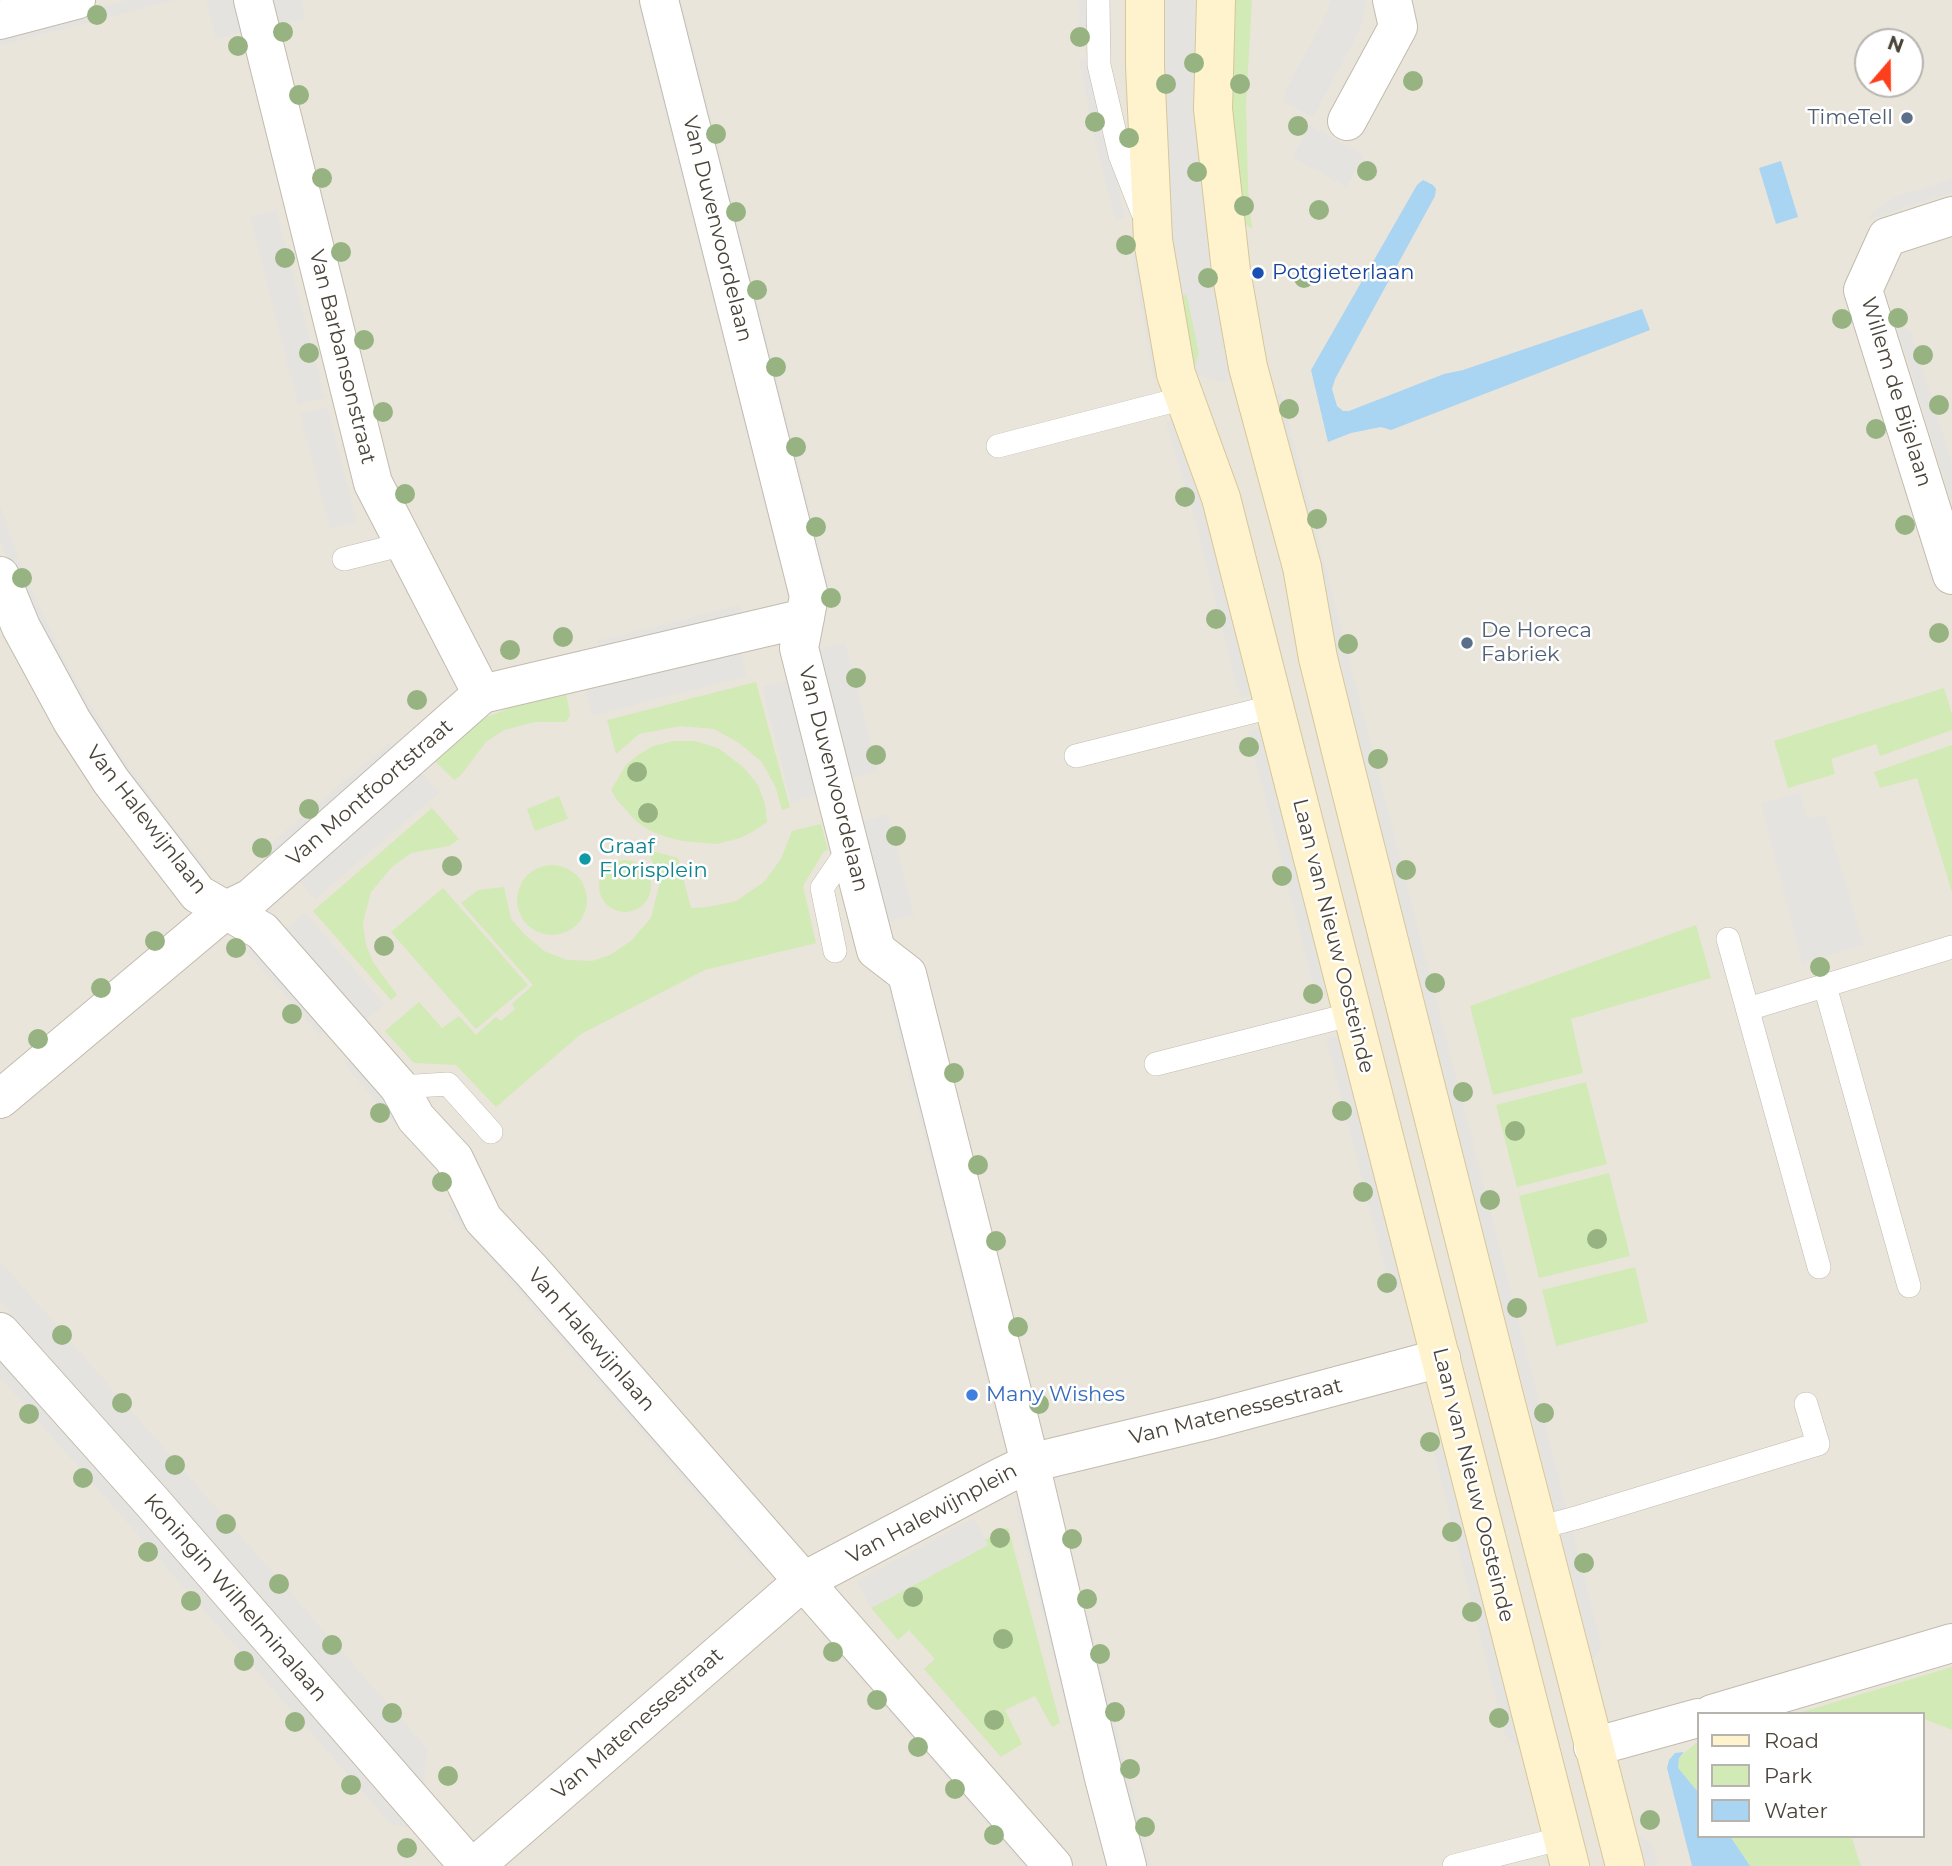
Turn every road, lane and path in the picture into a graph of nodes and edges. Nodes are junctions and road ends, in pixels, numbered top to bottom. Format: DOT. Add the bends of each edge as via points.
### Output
graph roads {
  1 [pos="76,0"];
  2 [pos="253,0"];
  3 [pos="659,0"];
  4 [pos="1098,0"];
  5 [pos="1145,0"];
  6 [pos="1216,0"];
  7 [pos="1392,0"];
  8 [pos="0,20"];
  9 [pos="1347,121"];
  10 [pos="1952,216"];
  11 [pos="1153,240"];
  12 [pos="1184,398"];
  13 [pos="998,446"];
  14 [pos="404,544"];
  15 [pos="344,559"];
  16 [pos="1952,575"];
  17 [pos="0,576"];
  18 [pos="807,607"];
  19 [pos="482,695"];
  20 [pos="1275,706"];
  21 [pos="1076,756"];
  22 [pos="850,847"];
  23 [pos="224,911"];
  24 [pos="1728,939"];
  25 [pos="1952,947"];
  26 [pos="835,951"];
  27 [pos="1825,986"];
  28 [pos="1748,1009"];
  29 [pos="1353,1014"];
  30 [pos="1156,1064"];
  31 [pos="399,1087"];
  32 [pos="0,1099"];
  33 [pos="491,1132"];
  34 [pos="1819,1267"];
  35 [pos="1909,1286"];
  36 [pos="0,1332"];
  37 [pos="1441,1358"];
  38 [pos="1806,1404"];
  39 [pos="1030,1463"];
  40 [pos="1538,1528"];
  41 [pos="802,1582"];
  42 [pos="1952,1643"];
  43 [pos="1719,1712"];
  44 [pos="1696,1719"];
  45 [pos="1593,1747"];
  46 [pos="1567,1852"];
  47 [pos="469,1866"];
  48 [pos="475,1866"];
  49 [pos="1054,1866"];
  50 [pos="1127,1866"];
  51 [pos="1454,1866"];
  52 [pos="1625,1866"];
  1 -- 8 [label="street"];
  2 -- 14 [label="street, Van Barbansonstraat" via="373,483"];
  3 -- 18 [label="street, Van Duvenvoordelaan"];
  4 -- 11 [label="lane" via="1099,65 1120,155"];
  5 -- 11 [label="main road, Laan van Nieuw Oosteinde"];
  6 -- 40 [label="main road" via="1213,109 1231,271 1248,367 1303,567 1322,671"];
  7 -- 9 [label="street" via="1398,27"];
  10 -- 16 [label="street, Willem de Bijelaan" via="1887,237 1863,290"];
  11 -- 12 [label="main road, Laan van Nieuw Oosteinde"];
  12 -- 13 [label="lane"];
  12 -- 20 [label="main road, Laan van Nieuw Oosteinde" via="1222,498"];
  14 -- 15 [label="lane"];
  14 -- 19 [label="street, Van Barbansonstraat"];
  17 -- 23 [label="street, Van Halewijnlaan" via="21,628 111,781 198,894"];
  18 -- 19 [label="street, Van Montfoortstraat"];
  18 -- 22 [label="street, Van Duvenvoordelaan" via="799,648"];
  19 -- 23 [label="street, Van Montfoortstraat" via="251,898"];
  20 -- 21 [label="lane"];
  20 -- 29 [label="main road, Laan van Nieuw Oosteinde"];
  22 -- 26 [label="lane" via="822,888"];
  22 -- 39 [label="street, Van Duvenvoordelaan" via="876,950 907,974"];
  23 -- 31 [label="street, Van Halewijnlaan" via="262,931"];
  23 -- 32 [label="street, Van Montfoortstraat"];
  24 -- 28 [label="lane"];
  25 -- 27 [label="lane"];
  27 -- 28 [label="lane"];
  27 -- 35 [label="lane"];
  28 -- 34 [label="lane"];
  29 -- 30 [label="lane"];
  29 -- 37 [label="main road, Laan van Nieuw Oosteinde"];
  31 -- 33 [label="lane" via="448,1084"];
  31 -- 41 [label="street, Van Halewijnlaan" via="416,1118 454,1158 483,1219"];
  36 -- 47 [label="street, Koningin Wilhelminalaan"];
  37 -- 39 [label="street, Van Matenessestraat"];
  37 -- 46 [label="main road, Laan van Nieuw Oosteinde"];
  38 -- 40 [label="lane" via="1818,1444"];
  39 -- 41 [label="street, Van Halewijnplein"];
  39 -- 50 [label="street, Van Halewijnplein"];
  40 -- 45 [label="main road"];
  41 -- 48 [label="street, Van Matenessestraat"];
  41 -- 49 [label="street"];
  42 -- 43 [label="street"];
  44 -- 45 [label="street"];
  45 -- 52 [label="main road"];
  46 -- 51 [label="lane"];
}
